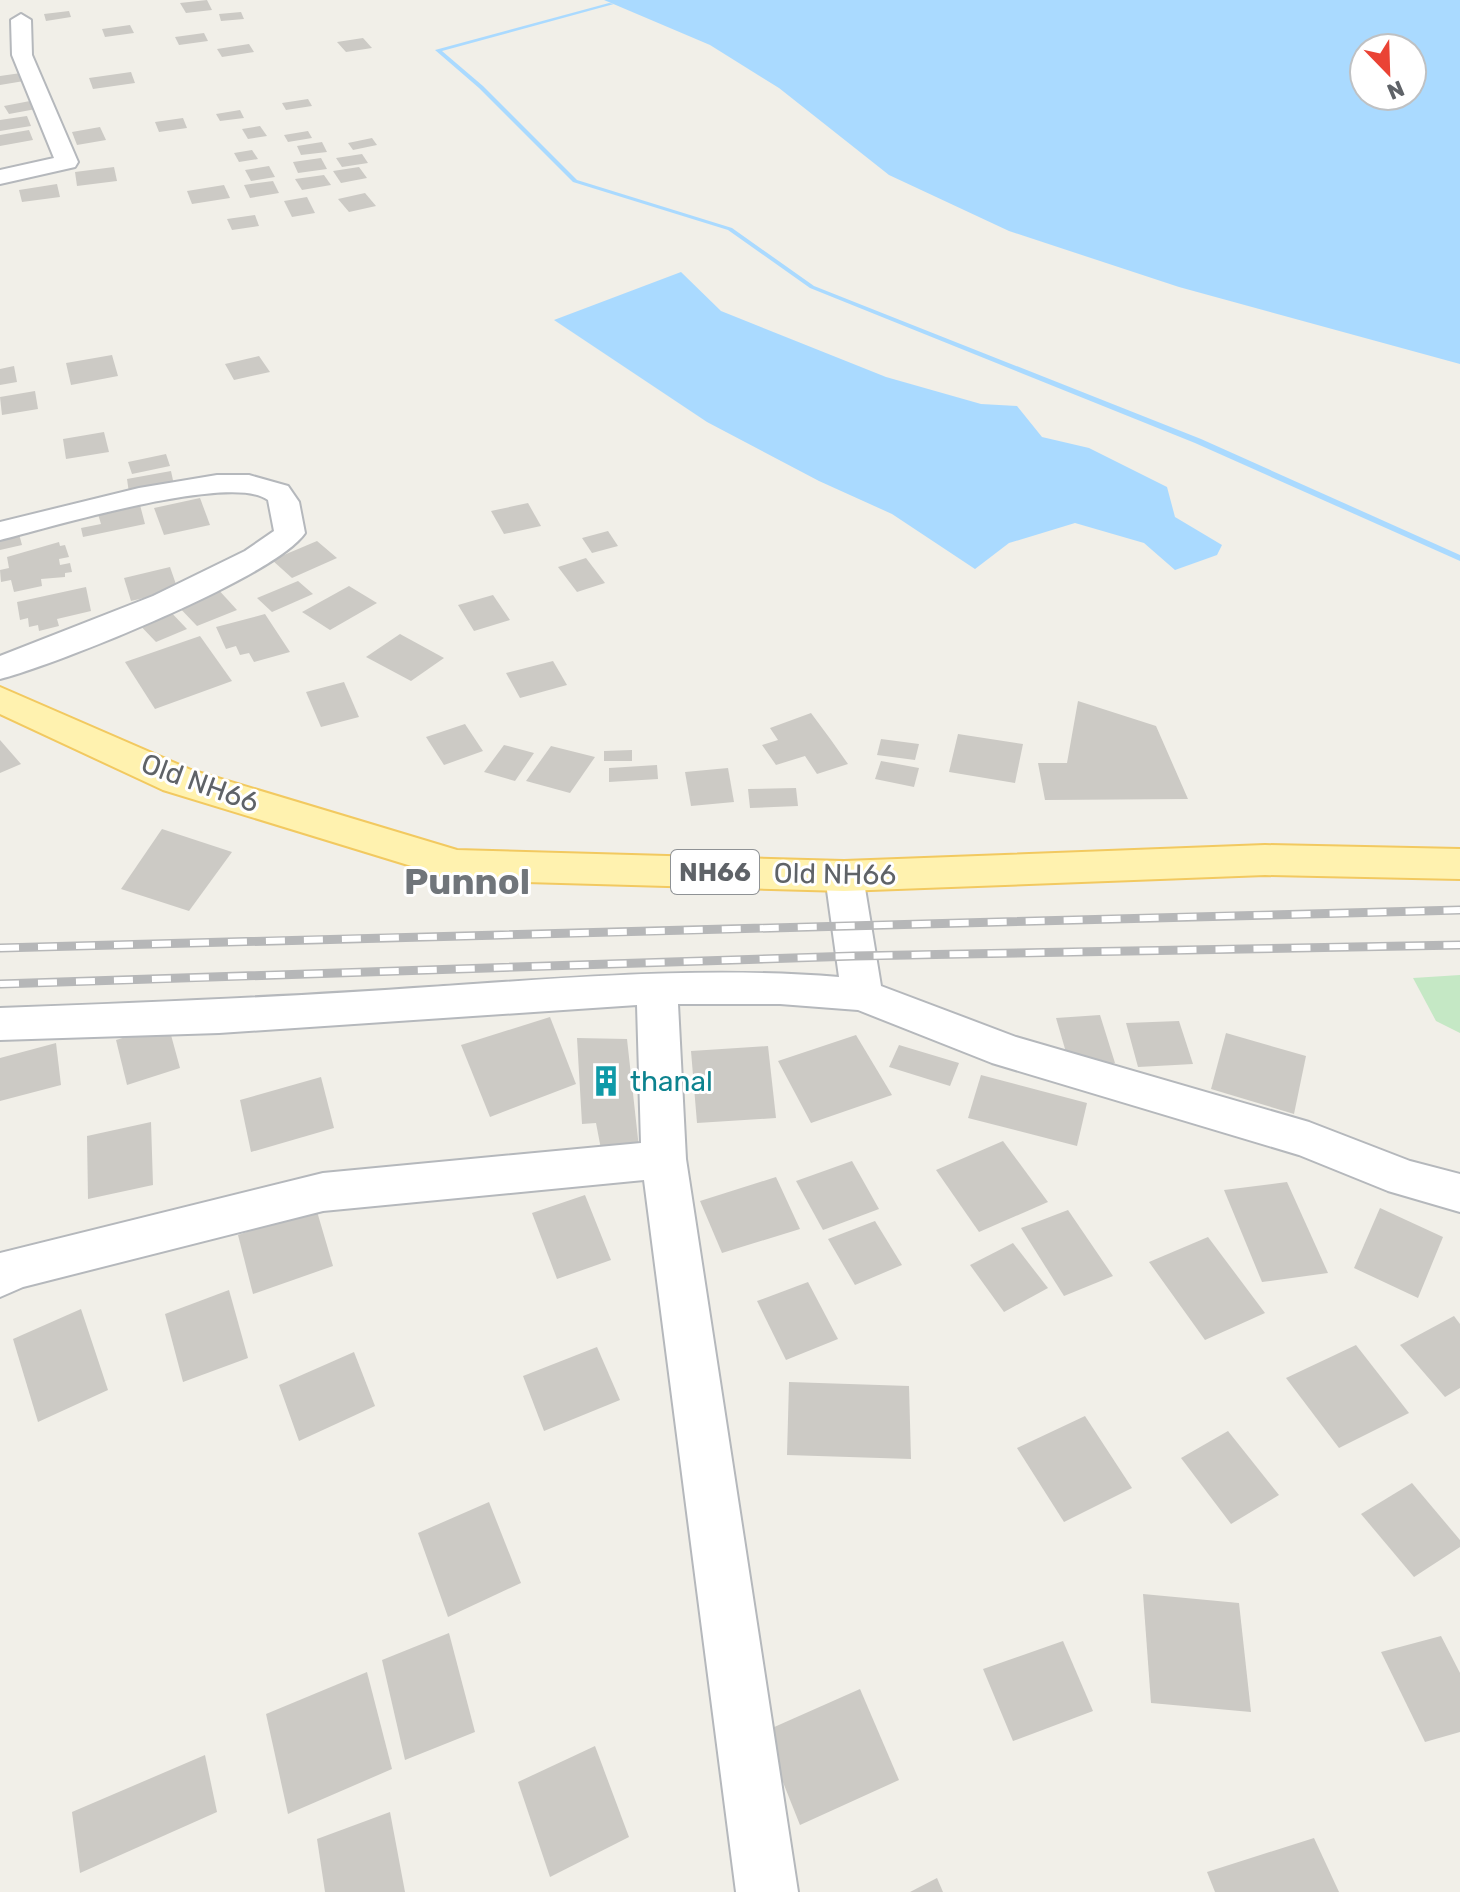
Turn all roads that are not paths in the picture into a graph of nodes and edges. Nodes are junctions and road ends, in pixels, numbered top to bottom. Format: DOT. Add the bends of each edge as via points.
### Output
graph roads {
  1 [pos="21,20"];
  2 [pos="0,177"];
  3 [pos="0,531"];
  4 [pos="0,668"];
  5 [pos="0,699"];
  6 [pos="1460,864"];
  7 [pos="844,876"];
  8 [pos="657,988"];
  9 [pos="862,995"];
  10 [pos="0,1024"];
  11 [pos="664,1159"];
  12 [pos="1460,1193"];
  13 [pos="0,1276"];
  14 [pos="767,1892"];
  1 -- 2 [label="street" via="22,55 67,162"];
  3 -- 4 [label="street" via="208,482 271,489 284,500 290,533 276,547 197,587"];
  5 -- 7 [label="main road, Old NH66 / NH66" via="177,780 457,865"];
  6 -- 7 [label="main road, Old NH66 / NH66" via="1265,860"];
  7 -- 9 [label="street"];
  8 -- 9 [label="street" via="780,988"];
  8 -- 10 [label="street" via="219,1017"];
  8 -- 11 [label="street"];
  9 -- 12 [label="street" via="1007,1051 1309,1140 1404,1178"];
  11 -- 13 [label="street" via="323,1192"];
  11 -- 14 [label="street"];
}
